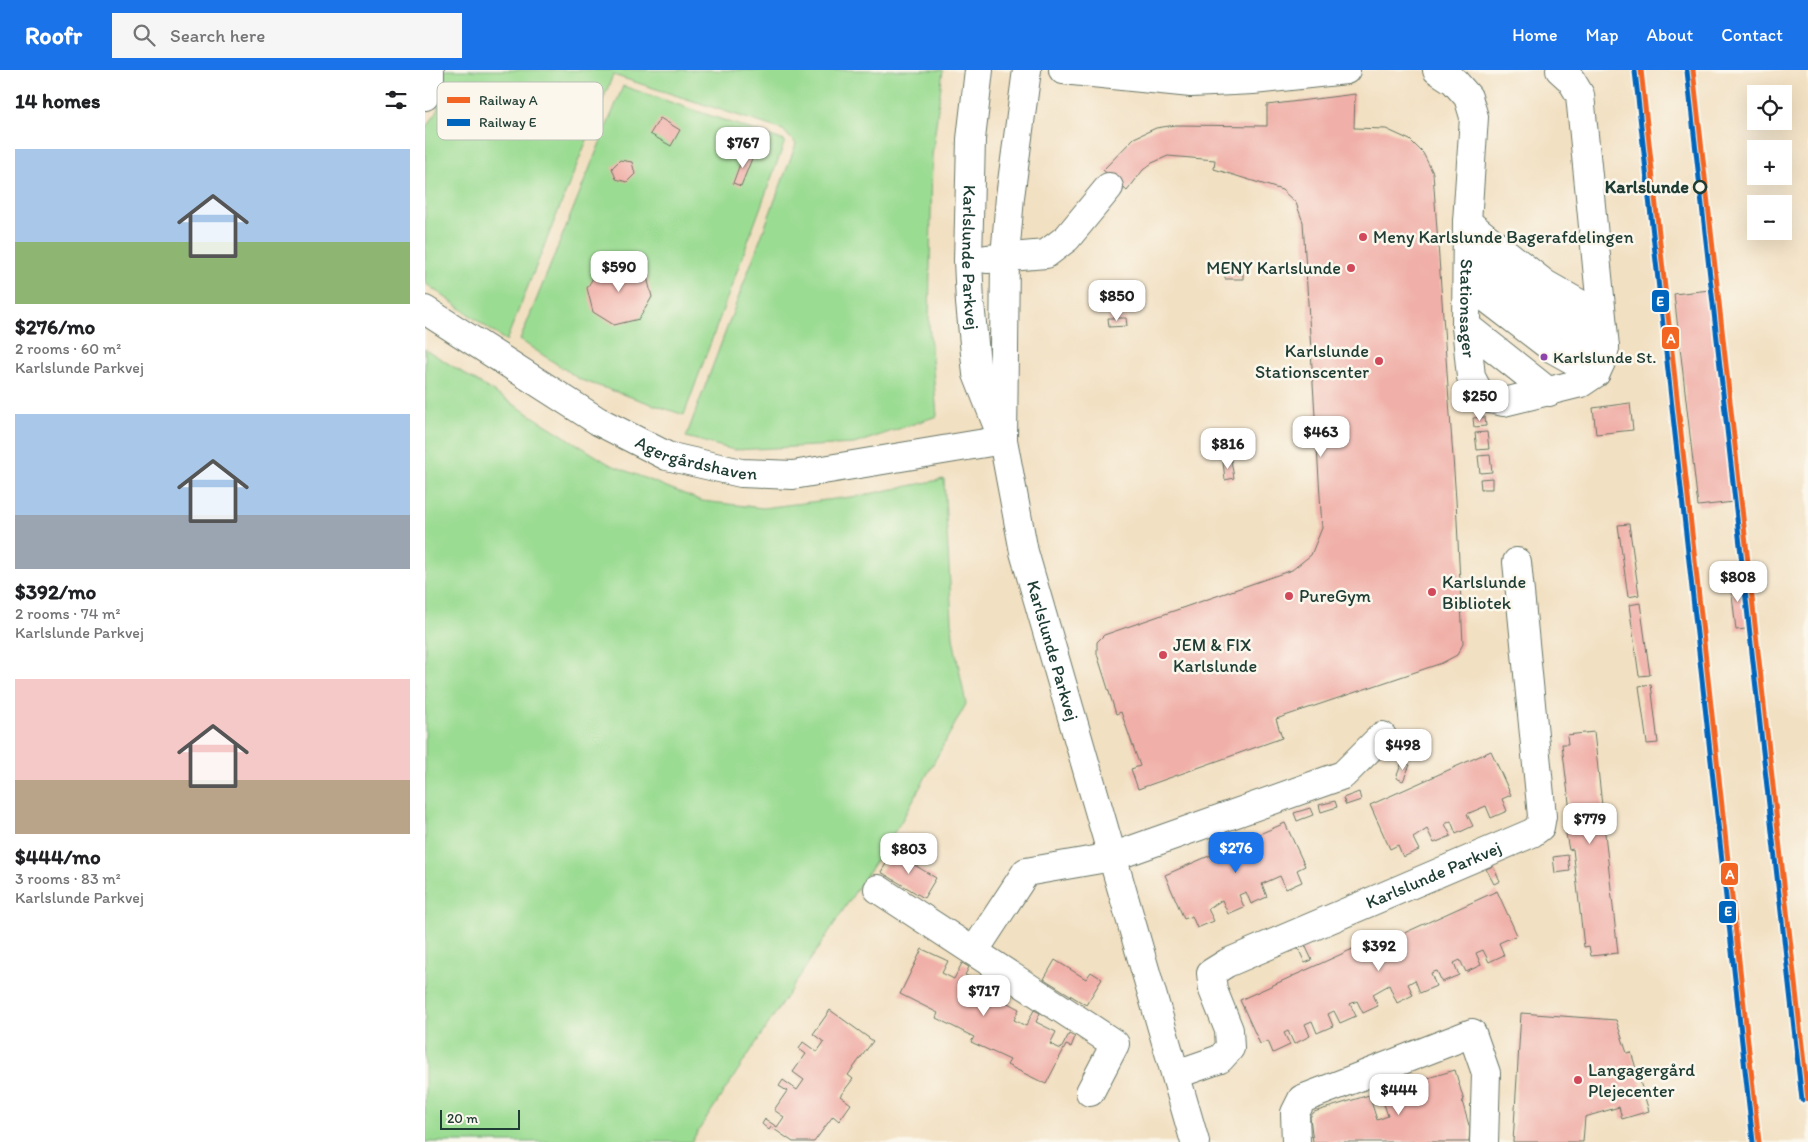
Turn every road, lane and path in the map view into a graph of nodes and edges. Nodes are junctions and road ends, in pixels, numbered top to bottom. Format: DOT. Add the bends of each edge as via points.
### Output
graph roads {
  1 [pos="430,70"];
  2 [pos="979,70"];
  3 [pos="1027,70"];
  4 [pos="1063,70"];
  5 [pos="1346,70"];
  6 [pos="1437,70"];
  7 [pos="1560,70"];
  8 [pos="1286,74"];
  9 [pos="425,96"];
  10 [pos="1109,187"];
  11 [pos="1467,222"];
  12 [pos="1468,253"];
  13 [pos="1005,257"];
  14 [pos="968,260"];
  15 [pos="1467,283"];
  16 [pos="425,310"];
  17 [pos="1601,316"];
  18 [pos="1465,326"];
  19 [pos="1605,347"];
  20 [pos="1595,373"];
  21 [pos="1549,392"];
  22 [pos="1003,440"];
  23 [pos="1517,562"];
  24 [pos="1382,736"];
  25 [pos="1112,857"];
  26 [pos="878,889"];
  27 [pos="975,950"];
  28 [pos="1177,1074"];
  29 [pos="1090,1092"];
  30 [pos="1195,1142"];
  31 [pos="1296,1142"];
  32 [pos="1484,1142"];
  1 -- 9 [label="street" via="430,87"];
  2 -- 14 [label="street, Karlslunde Parkvej" via="971,139"];
  3 -- 13 [label="street, Karlslunde Parkvej"];
  4 -- 8 [label="street" via="1191,83"];
  5 -- 8 [label="street"];
  6 -- 11 [label="street, Stationsager" via="1454,81 1468,98 1474,117"];
  7 -- 17 [label="street" via="1580,95"];
  10 -- 13 [label="street" via="1067,238 1046,254"];
  11 -- 12 [label="street, Stationsager"];
  11 -- 17 [label="street" via="1545,284"];
  12 -- 15 [label="street, Stationsager"];
  12 -- 19 [label="street" via="1549,315"];
  13 -- 14 [label="street"];
  13 -- 22 [label="street, Karlslunde Parkvej"];
  14 -- 22 [label="street, Karlslunde Parkvej" via="977,374"];
  15 -- 18 [label="street, Stationsager"];
  15 -- 20 [label="street" via="1553,349"];
  16 -- 22 [label="street, Agergårdshaven" via="598,421 667,456 741,473 793,475"];
  17 -- 19 [label="street"];
  18 -- 21 [label="street"];
  18 -- 21 [label="street, Stationsager" via="1471,377 1480,394 1504,402"];
  19 -- 20 [label="street"];
  20 -- 21 [label="street, Stationsager" via="1581,383"];
  22 -- 25 [label="street, Karlslunde Parkvej" via="1024,552"];
  23 -- 28 [label="street, Karlslunde Parkvej" via="1542,816 1540,826 1532,833 1227,962 1211,973 1213,990 1229,1030 1230,1048 1220,1060"];
  24 -- 25 [label="street" via="1343,775"];
  25 -- 27 [label="street" via="1026,872"];
  25 -- 28 [label="street, Karlslunde Parkvej"];
  26 -- 27 [label="street"];
  27 -- 29 [label="street" via="1115,1044"];
  28 -- 30 [label="street, Karlslunde Parkvej"];
  31 -- 32 [label="street" via="1295,1113 1303,1099 1472,1033 1486,1073"];
}
